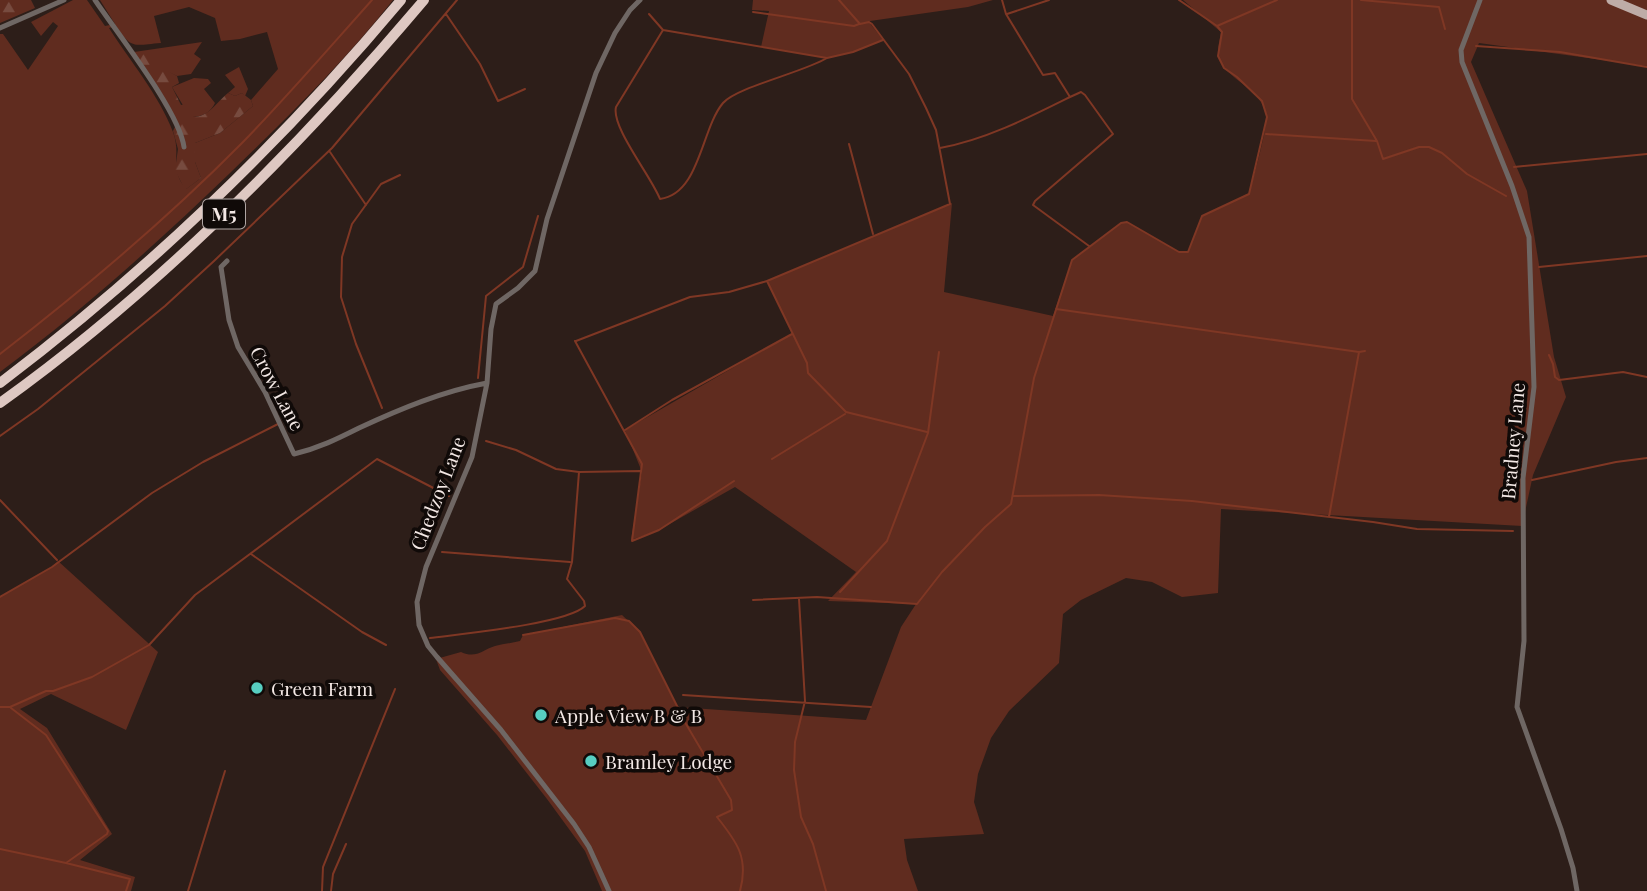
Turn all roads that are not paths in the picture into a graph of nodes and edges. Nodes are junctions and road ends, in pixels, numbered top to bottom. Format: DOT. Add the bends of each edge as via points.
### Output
graph roads {
  1 [pos="64,0"];
  2 [pos="95,0"];
  3 [pos="401,0"];
  4 [pos="424,0"];
  5 [pos="640,0"];
  6 [pos="1480,0"];
  7 [pos="1611,0"];
  8 [pos="1647,15"];
  9 [pos="0,28"];
  10 [pos="184,147"];
  11 [pos="227,261"];
  12 [pos="0,383"];
  13 [pos="487,383"];
  14 [pos="0,403"];
  15 [pos="610,891"];
  16 [pos="1577,891"];
  1 -- 9 [label="street"];
  2 -- 10 [label="street" via="171,115"];
  3 -- 12 [label="highway, M5" via="348,64 233,183 65,334"];
  4 -- 14 [label="highway, M5" via="366,69 247,193 173,263"];
  5 -- 13 [label="street, Chedzoy Lane" via="615,33 596,73 547,219 535,271 496,304"];
  6 -- 16 [label="street, Bradney Lane" via="1461,50 1462,62 1529,237 1534,387 1522,478 1524,641 1517,707 1561,829"];
  7 -- 8 [label="main road"];
  11 -- 13 [label="street, Crow Lane" via="221,267 238,347 294,454 324,446 454,389"];
  13 -- 15 [label="street, Chedzoy Lane" via="472,457 426,566 417,603 419,625 437,657 574,824"];
}
